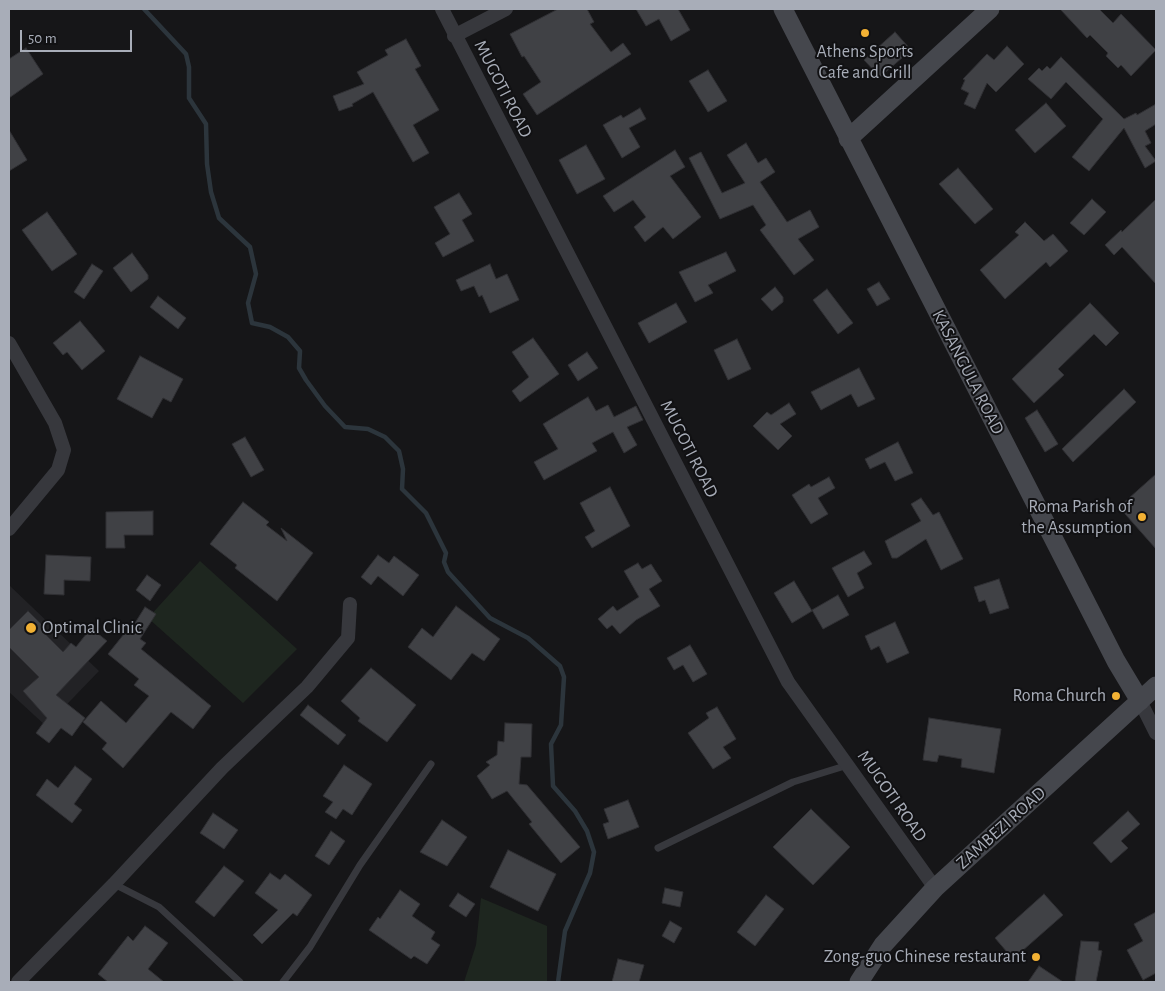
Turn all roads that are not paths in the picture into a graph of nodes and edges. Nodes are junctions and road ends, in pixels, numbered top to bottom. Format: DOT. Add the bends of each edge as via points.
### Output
graph roads {
  1 [pos="442,9"];
  2 [pos="506,9"];
  3 [pos="783,9"];
  4 [pos="990,9"];
  5 [pos="454,36"];
  6 [pos="848,139"];
  7 [pos="9,343"];
  8 [pos="9,529"];
  9 [pos="350,604"];
  10 [pos="1156,686"];
  11 [pos="1140,701"];
  12 [pos="1156,733"];
  13 [pos="431,764"];
  14 [pos="848,765"];
  15 [pos="658,848"];
  16 [pos="114,884"];
  17 [pos="935,888"];
  18 [pos="18,982"];
  19 [pos="240,982"];
  20 [pos="283,982"];
  21 [pos="859,982"];
  1 -- 5 [label="street, MUGOTI ROAD"];
  2 -- 5 [label="street"];
  3 -- 6 [label="main road, KASANGULA ROAD"];
  4 -- 6 [label="main road"];
  5 -- 14 [label="street, MUGOTI ROAD" via="788,682"];
  6 -- 11 [label="main road, KASANGULA ROAD" via="1116,661"];
  7 -- 8 [label="street" via="55,423 64,450 58,470"];
  9 -- 16 [label="street" via="348,638 339,651 308,687 222,768"];
  10 -- 11 [label="main road, ZAMBEZI ROAD"];
  11 -- 12 [label="street, KASANGULA ROAD"];
  11 -- 17 [label="main road, ZAMBEZI ROAD"];
  13 -- 20 [label="lane" via="360,864 310,947"];
  14 -- 15 [label="lane" via="793,782"];
  14 -- 17 [label="street, MUGOTI ROAD"];
  16 -- 18 [label="street"];
  16 -- 19 [label="lane" via="160,907"];
  17 -- 21 [label="main road, ZAMBEZI ROAD" via="889,938"];
}
